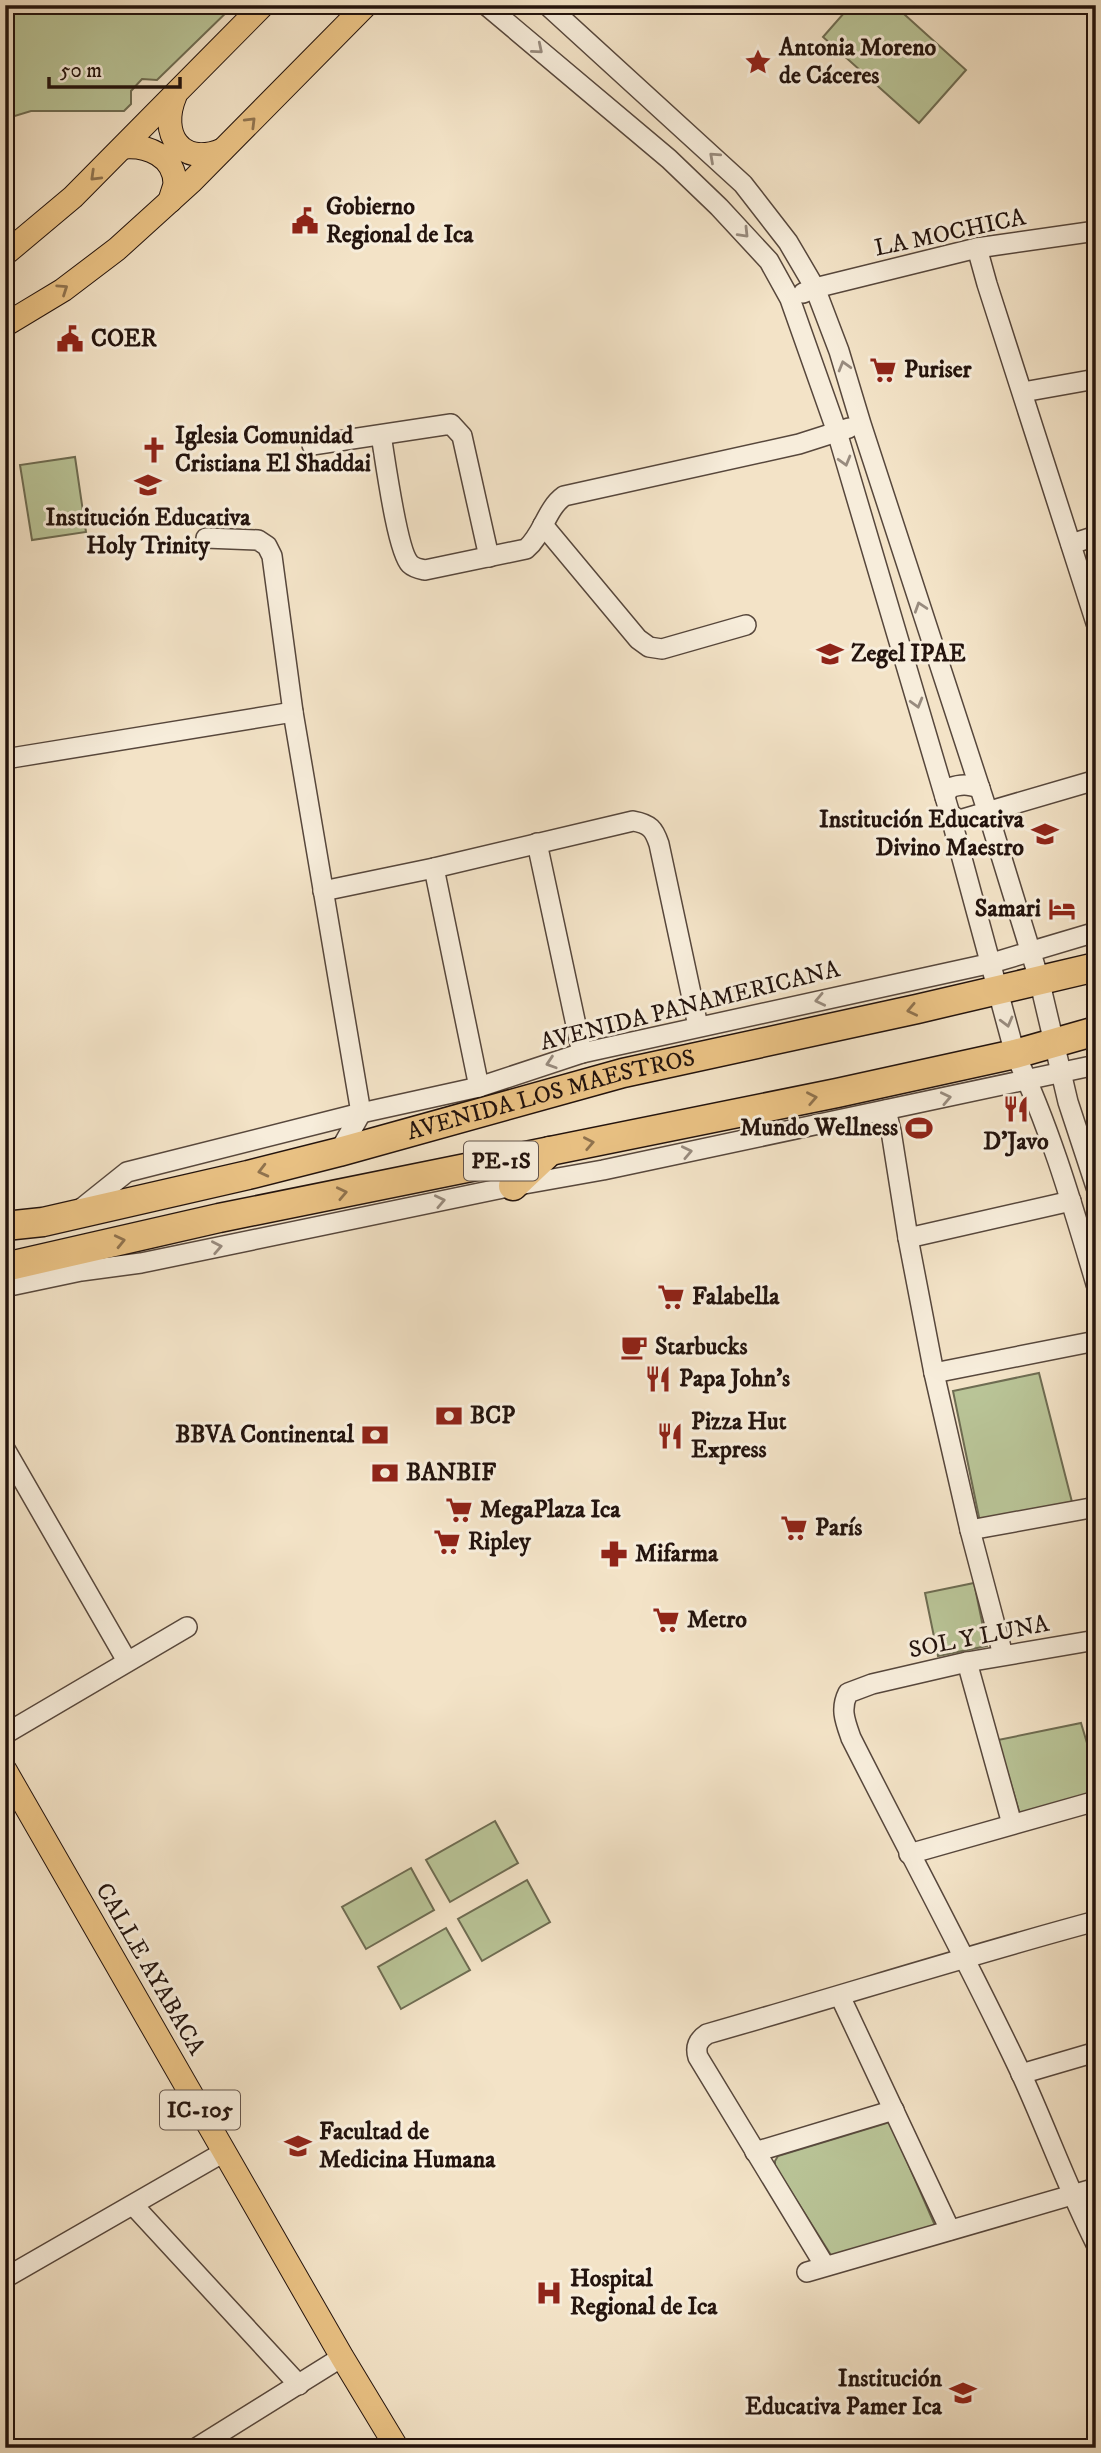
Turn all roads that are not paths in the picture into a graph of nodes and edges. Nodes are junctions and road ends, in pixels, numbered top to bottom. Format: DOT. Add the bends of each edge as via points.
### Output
graph roads {
  1 [pos="263,5"];
  2 [pos="366,5"];
  3 [pos="486,5"];
  4 [pos="547,5"];
  5 [pos="175,96"];
  6 [pos="124,147"];
  7 [pos="222,150"];
  8 [pos="743,184"];
  9 [pos="170,201"];
  10 [pos="719,208"];
  11 [pos="1096,231"];
  12 [pos="977,248"];
  13 [pos="5,254"];
  14 [pos="815,288"];
  15 [pos="790,299"];
  16 [pos="5,325"];
  17 [pos="1096,380"];
  18 [pos="1023,392"];
  19 [pos="860,424"];
  20 [pos="837,432"];
  21 [pos="381,435"];
  22 [pos="312,445"];
  23 [pos="543,525"];
  24 [pos="1096,536"];
  25 [pos="206,537"];
  26 [pos="1071,544"];
  27 [pos="489,557"];
  28 [pos="1096,624"];
  29 [pos="746,625"];
  30 [pos="293,712"];
  31 [pos="5,759"];
  32 [pos="1096,780"];
  33 [pos="979,788"];
  34 [pos="947,806"];
  35 [pos="987,810"];
  36 [pos="537,843"];
  37 [pos="434,868"];
  38 [pos="323,891"];
  39 [pos="1096,932"];
  40 [pos="992,963"];
  41 [pos="1036,966"];
  42 [pos="1096,967"];
  43 [pos="999,990"];
  44 [pos="698,1026"];
  45 [pos="1096,1031"];
  46 [pos="1055,1042"];
  47 [pos="582,1053"];
  48 [pos="1015,1054"];
  49 [pos="1096,1065"];
  50 [pos="1062,1073"];
  51 [pos="1028,1081"];
  52 [pos="478,1087"];
  53 [pos="886,1110"];
  54 [pos="361,1113"];
  55 [pos="550,1151"];
  56 [pos="339,1152"];
  57 [pos="513,1186"];
  58 [pos="1096,1188"];
  59 [pos="1071,1201"];
  60 [pos="5,1209"];
  61 [pos="72,1215"];
  62 [pos="5,1226"];
  63 [pos="908,1238"];
  64 [pos="71,1262"];
  65 [pos="5,1266"];
  66 [pos="1096,1284"];
  67 [pos="5,1287"];
  68 [pos="1096,1341"];
  69 [pos="934,1373"];
  70 [pos="5,1449"];
  71 [pos="1096,1507"];
  72 [pos="970,1530"];
  73 [pos="187,1627"];
  74 [pos="1096,1640"];
  75 [pos="1003,1655"];
  76 [pos="127,1661"];
  77 [pos="967,1662"];
  78 [pos="5,1734"];
  79 [pos="5,1770"];
  80 [pos="1096,1801"];
  81 [pos="1012,1824"];
  82 [pos="909,1854"];
  83 [pos="1096,1921"];
  84 [pos="965,1956"];
  85 [pos="840,1996"];
  86 [pos="1096,2052"];
  87 [pos="1021,2074"];
  88 [pos="894,2110"];
  89 [pos="224,2152"];
  90 [pos="755,2152"];
  91 [pos="1096,2189"];
  92 [pos="1072,2196"];
  93 [pos="134,2206"];
  94 [pos="950,2230"];
  95 [pos="1096,2244"];
  96 [pos="5,2278"];
  97 [pos="342,2357"];
  98 [pos="299,2385"];
  99 [pos="196,2448"];
  100 [pos="397,2448"];
  1 -- 5 [label="main road"];
  7 -- 2 [label="main road, one-way"];
  3 -- 10 [label="street, one-way" via="669,159"];
  8 -- 4 [label="street, one-way"];
  5 -- 6 [label="main road"];
  5 -- 7 [label="main road" via="168,120 176,143 198,154"];
  6 -- 9 [label="main road" via="152,149 163,158 175,184"];
  6 -- 13 [label="main road, one-way"];
  7 -- 9 [label="main road"];
  8 -- 10 [label="street"];
  8 -- 14 [label="street" via="789,242"];
  16 -- 9 [label="main road, one-way" via="94,269"];
  10 -- 15 [label="street, one-way" via="769,261"];
  11 -- 12 [label="street, LA MOCHICA"];
  12 -- 14 [label="street, LA MOCHICA"];
  12 -- 18 [label="street"];
  14 -- 15 [label="street, LA MOCHICA"];
  19 -- 14 [label="street, one-way"];
  15 -- 20 [label="street"];
  17 -- 18 [label="street"];
  18 -- 26 [label="street"];
  19 -- 20 [label="street"];
  33 -- 19 [label="street, one-way"];
  20 -- 23 [label="street" via="564,496"];
  20 -- 34 [label="street, one-way"];
  21 -- 22 [label="street"];
  21 -- 27 [label="street" via="451,424 463,436"];
  21 -- 27 [label="street" via="408,562 425,570"];
  23 -- 27 [label="street" via="526,549"];
  23 -- 29 [label="street" via="649,647 662,649"];
  24 -- 26 [label="street"];
  25 -- 30 [label="street" via="258,540 272,556"];
  26 -- 28 [label="street"];
  30 -- 31 [label="street"];
  30 -- 38 [label="street"];
  32 -- 35 [label="street"];
  33 -- 34 [label="street" via="965,783 949,788"];
  33 -- 35 [label="street"];
  34 -- 35 [label="street" via="959,820"];
  34 -- 40 [label="street"];
  35 -- 41 [label="street"];
  36 -- 37 [label="street"];
  36 -- 44 [label="street" via="633,821 654,830"];
  36 -- 47 [label="street"];
  37 -- 38 [label="street"];
  37 -- 52 [label="street"];
  38 -- 54 [label="street"];
  39 -- 41 [label="street, AVENIDA PANAMERICANA"];
  40 -- 41 [label="street, AVENIDA PANAMERICANA"];
  40 -- 43 [label="street"];
  40 -- 44 [label="street, AVENIDA PANAMERICANA, one-way"];
  41 -- 42 [label="highway, AVENIDA LOS MAESTROS / PE-1S"];
  41 -- 43 [label="highway, AVENIDA LOS MAESTROS / PE-1S"];
  41 -- 46 [label="street"];
  43 -- 48 [label="street, one-way"];
  43 -- 56 [label="highway, AVENIDA LOS MAESTROS / PE-1S, one-way" via="623,1073"];
  44 -- 47 [label="street, AVENIDA PANAMERICANA"];
  45 -- 46 [label="highway, AVENIDA LOS MAESTROS / PE-1S"];
  46 -- 48 [label="highway, AVENIDA LOS MAESTROS / PE-1S"];
  46 -- 50 [label="street"];
  47 -- 52 [label="street, AVENIDA PANAMERICANA, one-way"];
  48 -- 51 [label="street"];
  55 -- 48 [label="highway, AVENIDA LOS MAESTROS / PE-1S, one-way"];
  49 -- 50 [label="street"];
  50 -- 51 [label="street"];
  50 -- 58 [label="street"];
  53 -- 51 [label="street, one-way"];
  51 -- 59 [label="street"];
  52 -- 54 [label="street, AVENIDA PANAMERICANA"];
  57 -- 53 [label="street, one-way"];
  53 -- 63 [label="street"];
  54 -- 56 [label="street"];
  54 -- 61 [label="street, AVENIDA PANAMERICANA" via="127,1172"];
  55 -- 57 [label="highway"];
  64 -- 55 [label="highway, AVENIDA LOS MAESTROS / PE-1S, one-way" via="219,1218"];
  56 -- 61 [label="highway, AVENIDA LOS MAESTROS / PE-1S, one-way"];
  64 -- 57 [label="street, one-way" via="141,1263"];
  59 -- 63 [label="street"];
  59 -- 66 [label="street"];
  60 -- 61 [label="highway" via="37,1217"];
  61 -- 62 [label="highway, AVENIDA LOS MAESTROS / PE-1S"];
  63 -- 69 [label="street"];
  64 -- 65 [label="highway, AVENIDA LOS MAESTROS / PE-1S"];
  64 -- 67 [label="street"];
  68 -- 69 [label="street"];
  69 -- 72 [label="street"];
  70 -- 76 [label="street"];
  71 -- 72 [label="street"];
  72 -- 75 [label="street"];
  73 -- 76 [label="street"];
  74 -- 75 [label="street, SOL Y LUNA"];
  75 -- 77 [label="street, SOL Y LUNA"];
  76 -- 78 [label="street"];
  77 -- 81 [label="street"];
  77 -- 82 [label="street, SOL Y LUNA" via="872,1684 848,1693 843,1704 851,1738"];
  79 -- 89 [label="main road, CALLE AYABACA / IC-105"];
  80 -- 81 [label="street"];
  81 -- 82 [label="street"];
  82 -- 84 [label="street"];
  83 -- 84 [label="street"];
  84 -- 85 [label="street"];
  84 -- 87 [label="street"];
  85 -- 88 [label="street"];
  85 -- 90 [label="street" via="708,2034 699,2041 698,2057"];
  86 -- 87 [label="street"];
  87 -- 92 [label="street"];
  88 -- 90 [label="street"];
  88 -- 94 [label="street"];
  89 -- 93 [label="street"];
  89 -- 97 [label="main road, CALLE AYABACA / IC-105"];
  90 -- 94 [label="street" via="816,2269"];
  91 -- 92 [label="street"];
  92 -- 94 [label="street"];
  92 -- 95 [label="street"];
  93 -- 96 [label="street"];
  93 -- 98 [label="street"];
  97 -- 98 [label="street"];
  97 -- 100 [label="main road, CALLE AYABACA / IC-105"];
  98 -- 99 [label="street"];
}
